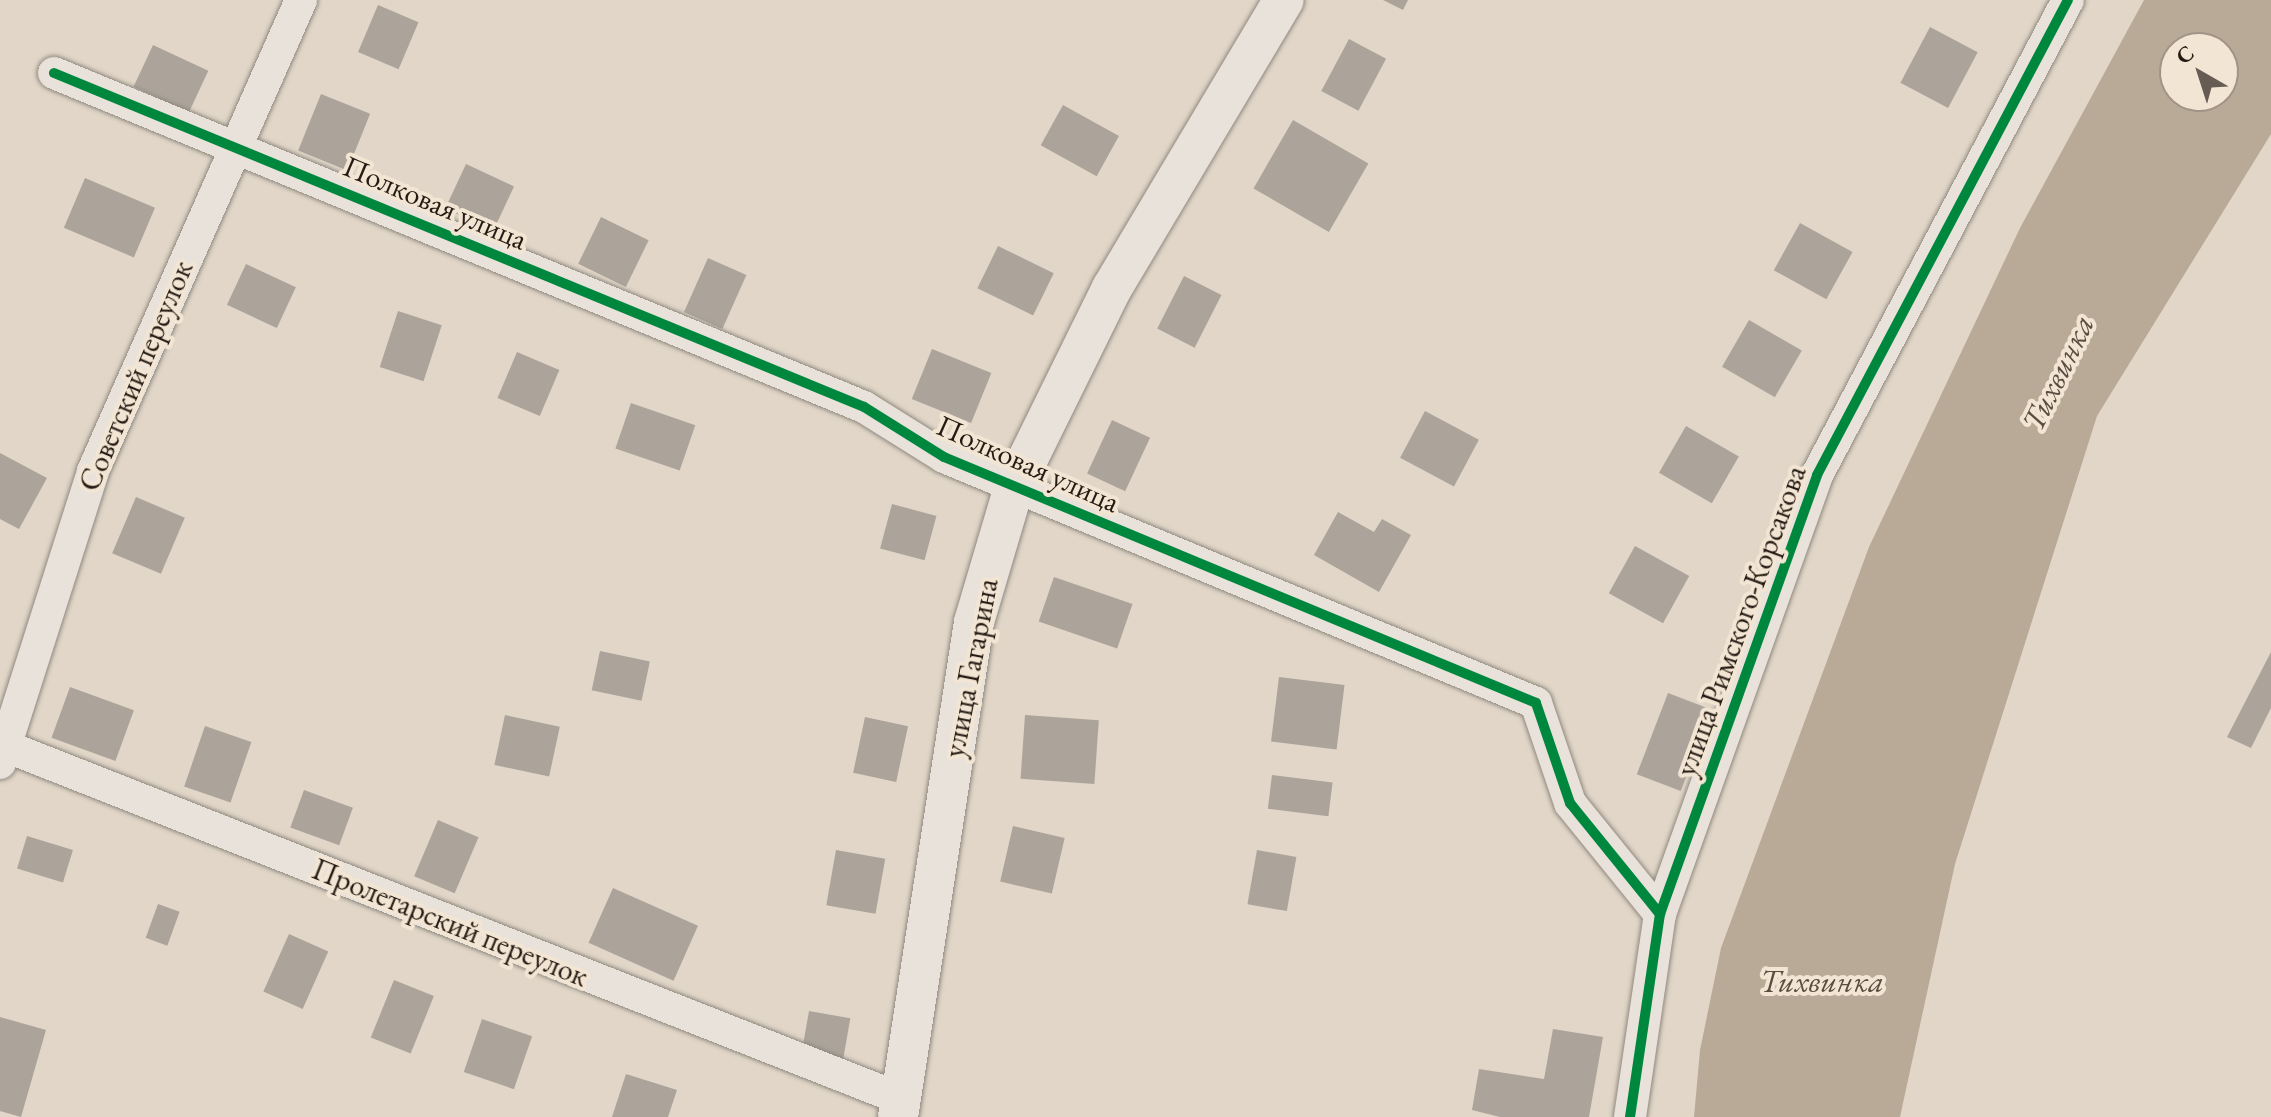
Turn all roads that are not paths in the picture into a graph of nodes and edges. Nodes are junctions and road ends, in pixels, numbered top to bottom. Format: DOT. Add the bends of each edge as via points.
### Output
graph roads {
  1 [pos="301,0"];
  2 [pos="1284,0"];
  3 [pos="2068,0"];
  4 [pos="54,73"];
  5 [pos="234,146"];
  6 [pos="1014,487"];
  7 [pos="2,751"];
  8 [pos="1660,914"];
  9 [pos="900,1108"];
  10 [pos="1630,1117"];
  1 -- 5 [label="street, Советский переулок"];
  2 -- 6 [label="street, улица Гагарина" via="1112,288"];
  3 -- 8 [label="street, улица Римского-Корсакова" via="1817,475"];
  4 -- 5 [label="street, Полковая улица"];
  5 -- 6 [label="street, Полковая улица" via="864,407 944,457"];
  5 -- 7 [label="street, Советский переулок" via="93,471"];
  6 -- 8 [label="street, Полковая улица" via="1536,703 1570,803"];
  6 -- 9 [label="street, улица Гагарина" via="974,622"];
  7 -- 9 [label="street, Пролетарский переулок"];
  8 -- 10 [label="street, улица Римского-Корсакова"];
}
